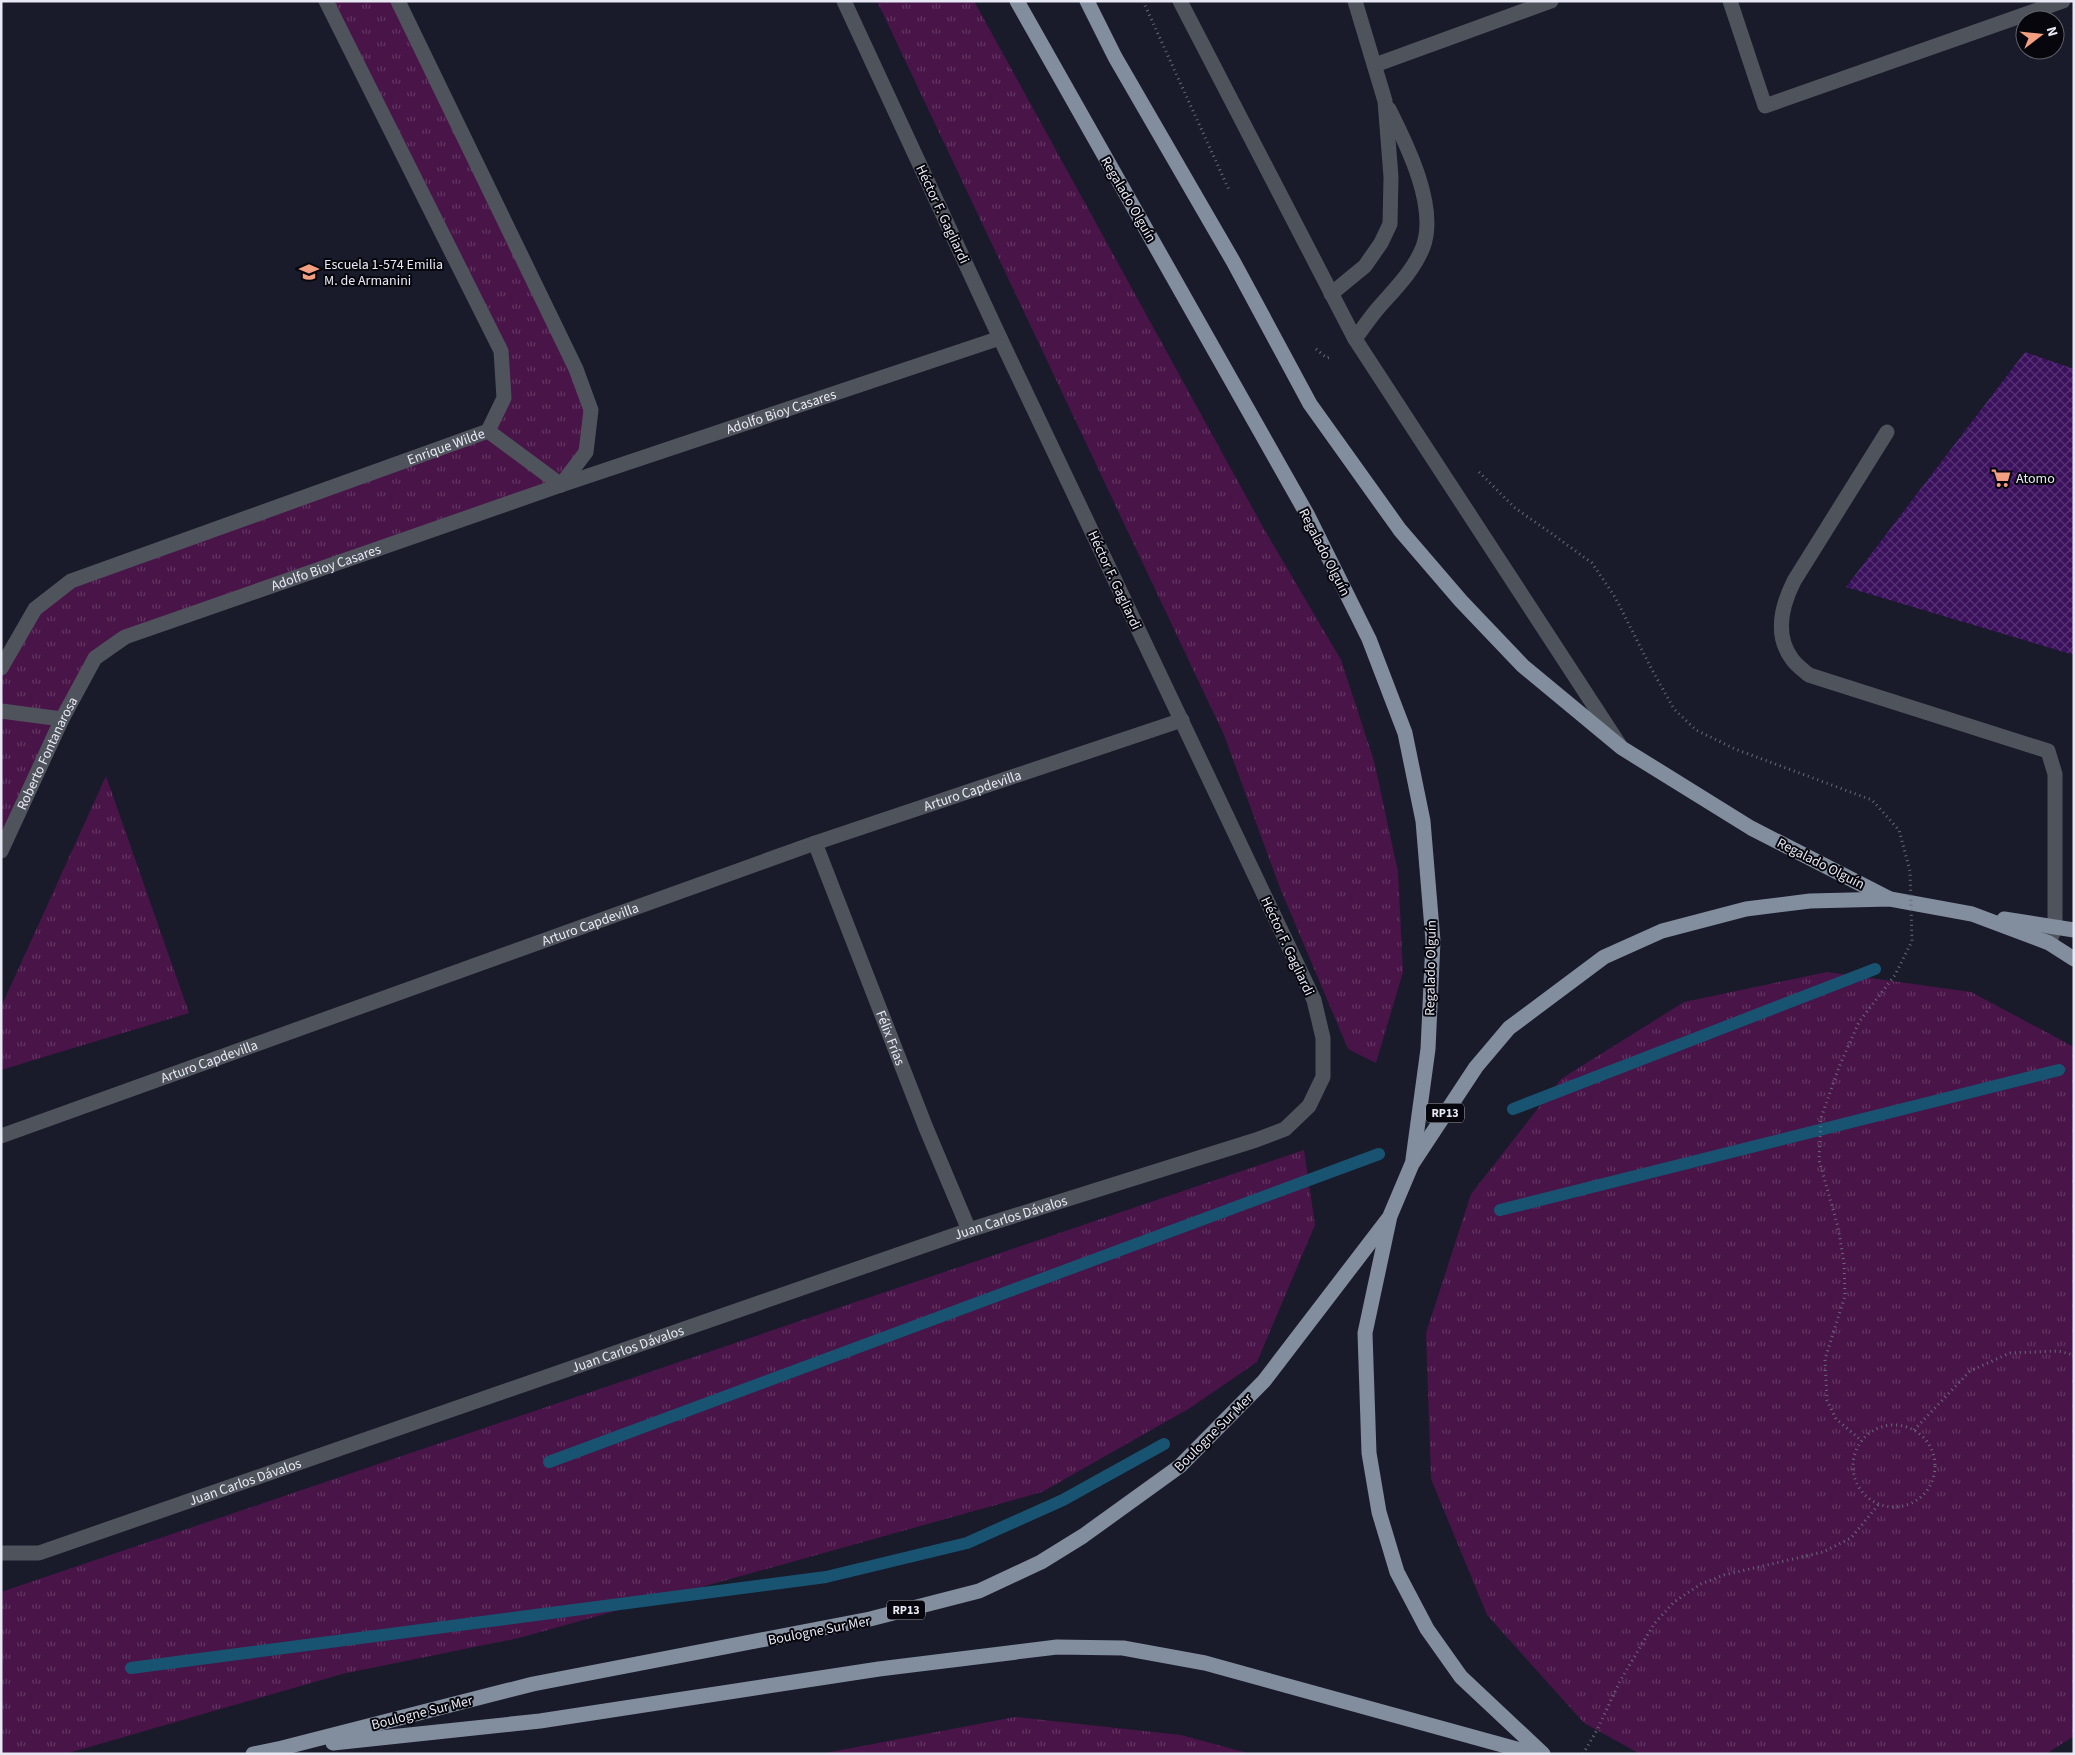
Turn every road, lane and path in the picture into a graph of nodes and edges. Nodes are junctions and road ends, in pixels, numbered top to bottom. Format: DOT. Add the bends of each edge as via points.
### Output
graph roads {
  1 [pos="326,1"];
  2 [pos="398,1"];
  3 [pos="844,1"];
  4 [pos="1017,1"];
  5 [pos="1086,1"];
  6 [pos="1180,1"];
  7 [pos="1355,1"];
  8 [pos="1551,1"];
  9 [pos="1730,1"];
  10 [pos="2063,1"];
  11 [pos="1375,65"];
  12 [pos="1385,101"];
  13 [pos="1332,294"];
  14 [pos="1000,338"];
  15 [pos="1355,339"];
  16 [pos="488,431"];
  17 [pos="1887,432"];
  18 [pos="561,485"];
  19 [pos="1556,536"];
  20 [pos="95,658"];
  21 [pos="1,668"];
  22 [pos="1,711"];
  23 [pos="62,718"];
  24 [pos="1182,720"];
  25 [pos="1622,748"];
  26 [pos="816,843"];
  27 [pos="1,851"];
  28 [pos="1890,899"];
  29 [pos="1972,914"];
  30 [pos="2054,927"];
  31 [pos="2074,930"];
  32 [pos="2049,944"];
  33 [pos="2074,959"];
  34 [pos="1,1136"];
  35 [pos="1256,1140"];
  36 [pos="1412,1164"];
  37 [pos="1390,1216"];
  38 [pos="969,1230"];
  39 [pos="2074,1355"];
  40 [pos="1914,1430"];
  41 [pos="1862,1441"];
  42 [pos="1879,1504"];
  43 [pos="1,1553"];
  44 [pos="282,1748"];
  45 [pos="253,1754"];
  46 [pos="1535,1754"];
  47 [pos="1543,1754"];
  48 [pos="1583,1754"];
  1 -- 16 [label="street, Enrique Wilde" via="501,351 504,398"];
  2 -- 18 [label="street" via="576,369 591,410 586,452"];
  3 -- 14 [label="street, Héctor F. Gagliardi"];
  4 -- 36 [label="main road, Regalado Olguín" via="1308,516 1369,639 1405,733 1423,821 1433,941 1428,1049"];
  5 -- 25 [label="main road, Regalado Olguín" via="1315,412 1400,530 1461,601 1523,666"];
  6 -- 13 [label="street"];
  7 -- 11 [label="street"];
  8 -- 11 [label="street"];
  9 -- 10 [label="street" via="1765,106"];
  11 -- 12 [label="street"];
  12 -- 13 [label="street" via="1390,224 1365,266"];
  12 -- 15 [label="street" via="1412,156 1427,222 1423,247 1411,269"];
  13 -- 15 [label="street"];
  14 -- 18 [label="street, Adolfo Bioy Casares"];
  14 -- 24 [label="street, Héctor F. Gagliardi"];
  15 -- 25 [label="street"];
  16 -- 18 [label="street"];
  16 -- 21 [label="street, Enrique Wilde" via="71,581 35,609"];
  17 -- 30 [label="street" via="1794,581 1784,600 1780,633 1791,658 1809,675 2048,751 2055,774"];
  18 -- 20 [label="street, Adolfo Bioy Casares" via="125,637"];
  19 -- 41 [label="path, bridge" via="1592,564 1615,597 1674,709 1696,730 1735,749 1872,800 1899,830 1910,871 1912,941 1895,974 1860,1022 1821,1118 1819,1160 1838,1227 1845,1296 1825,1359 1827,1400 1836,1419"];
  20 -- 23 [label="street, Roberto Fontanarosa"];
  22 -- 23 [label="street"];
  23 -- 27 [label="street, Roberto Fontanarosa"];
  24 -- 26 [label="street, Arturo Capdevilla"];
  24 -- 35 [label="street, Héctor F. Gagliardi" via="1314,1000 1322,1038 1323,1077 1309,1106 1285,1129"];
  25 -- 28 [label="main road, Regalado Olguín" via="1751,828"];
  26 -- 34 [label="street, Arturo Capdevilla"];
  26 -- 38 [label="street, Félix Frías"];
  28 -- 29 [label="main road, RP13"];
  28 -- 36 [label="main road, RP13" via="1810,901 1746,909 1662,931 1604,957 1509,1028 1476,1067"];
  29 -- 30 [label="main road, RP13"];
  29 -- 32 [label="main road, RP13"];
  30 -- 31 [label="main road, RP13"];
  30 -- 32 [label="street"];
  32 -- 33 [label="main road, RP13"];
  35 -- 38 [label="street, Juan Carlos Dávalos"];
  36 -- 37 [label="main road, RP13"];
  37 -- 44 [label="main road, Boulogne Sur Mer / RP13" via="1264,1381 1180,1466 1041,1562 979,1591 870,1619 533,1684"];
  37 -- 47 [label="main road, RP13" via="1365,1333 1369,1453 1379,1512 1397,1572 1427,1629 1461,1677"];
  38 -- 43 [label="street, Juan Carlos Dávalos" via="39,1553"];
  39 -- 40 [label="path" via="2058,1351 2010,1353 1970,1371"];
  40 -- 41 [label="path" via="1897,1425 1884,1426 1872,1431"];
  40 -- 42 [label="path" via="1927,1442 1934,1458 1934,1475 1926,1491 1913,1503 1896,1507"];
  41 -- 42 [label="path" via="1855,1454 1853,1469 1857,1484 1866,1496"];
  42 -- 48 [label="path" via="1851,1538 1824,1552 1724,1575 1701,1584 1674,1602 1650,1632 1620,1681"];
  44 -- 45 [label="main road, Boulogne Sur Mer / RP13"];
  44 -- 46 [label="main road, Boulogne Sur Mer / RP13" via="540,1721 879,1669 1057,1647 1123,1648 1205,1663"];
}
